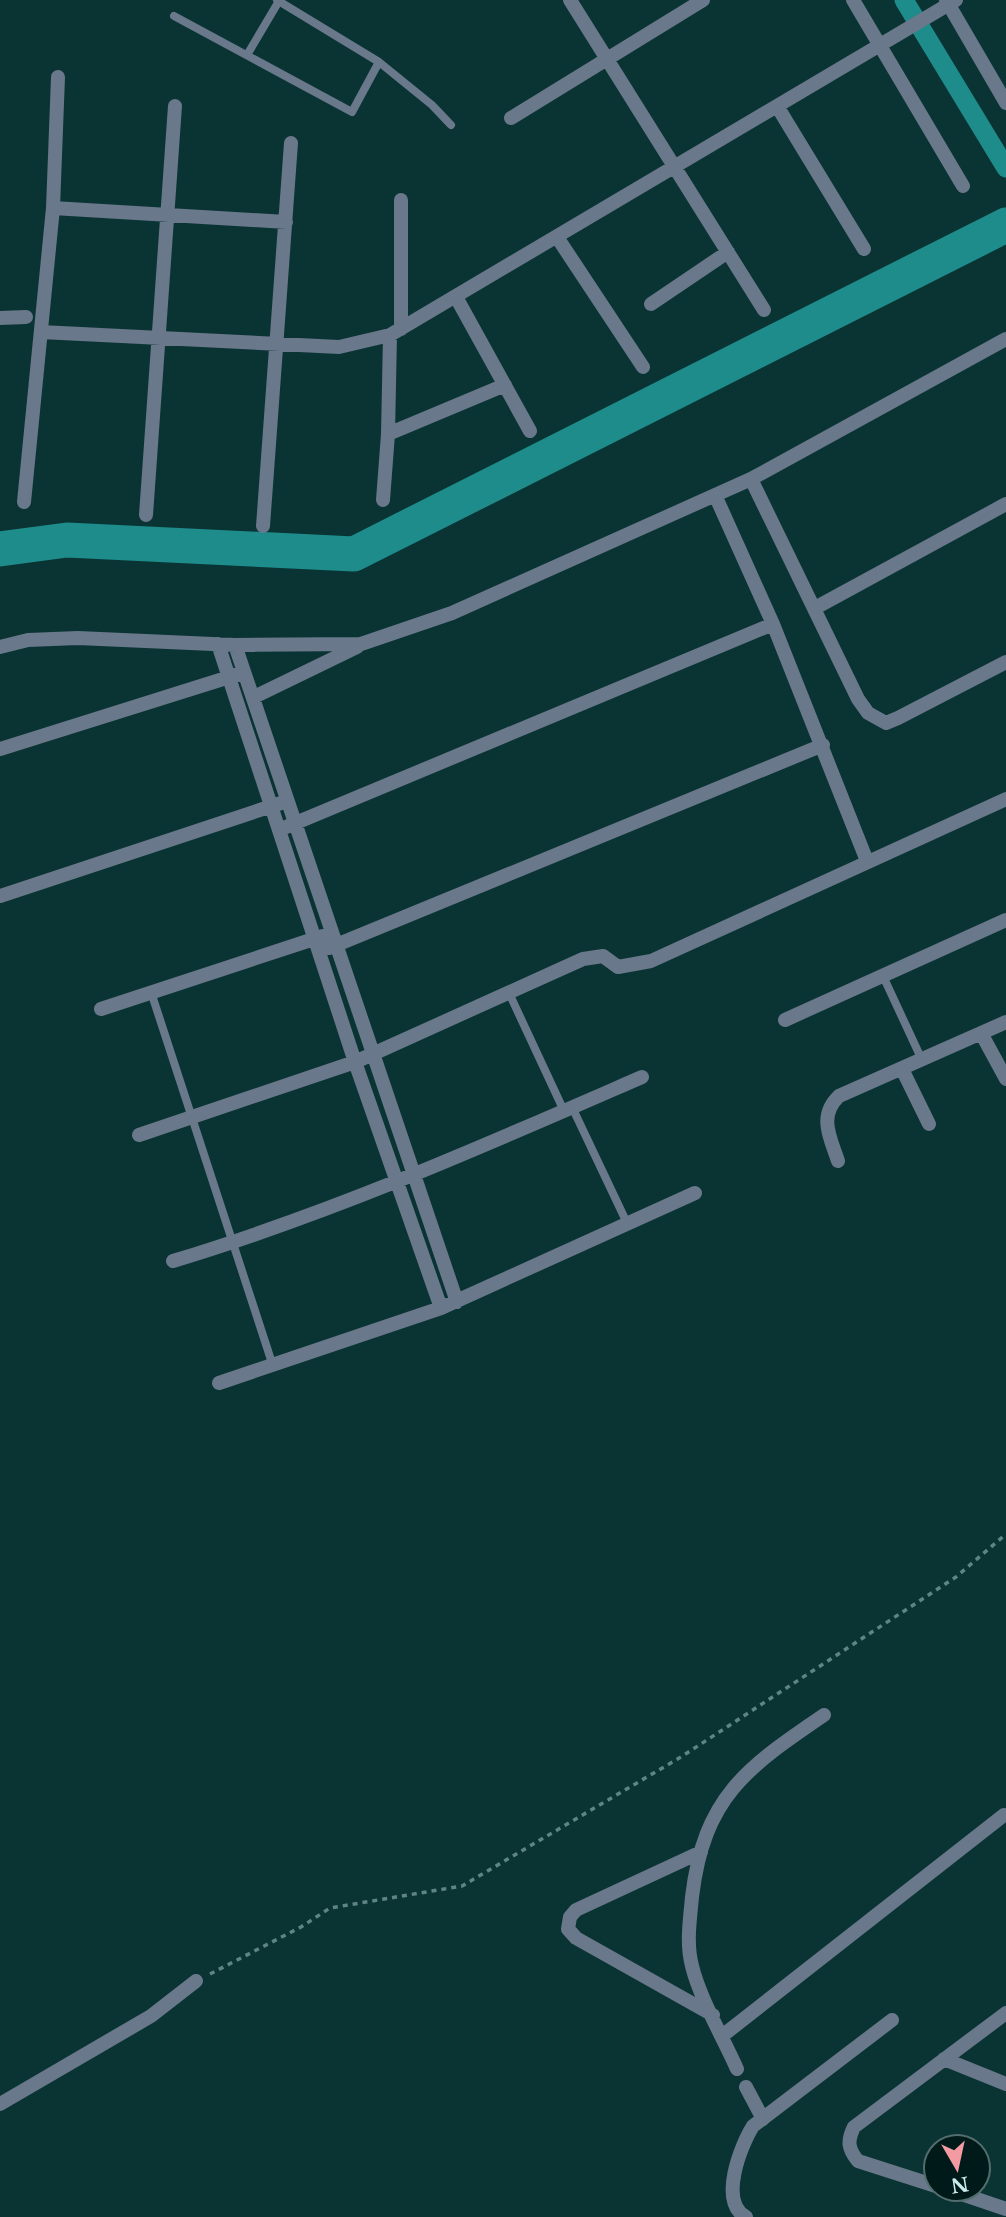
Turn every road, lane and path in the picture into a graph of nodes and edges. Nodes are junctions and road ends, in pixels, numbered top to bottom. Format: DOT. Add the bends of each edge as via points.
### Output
graph roads {
  1 [pos="278,0"];
  2 [pos="570,0"];
  3 [pos="703,0"];
  4 [pos="853,0"];
  5 [pos="950,1"];
  6 [pos="174,16"];
  7 [pos="881,45"];
  8 [pos="247,55"];
  9 [pos="607,59"];
  10 [pos="379,62"];
  11 [pos="58,77"];
  12 [pos="1006,103"];
  13 [pos="175,106"];
  14 [pos="777,106"];
  15 [pos="511,118"];
  16 [pos="451,125"];
  17 [pos="291,143"];
  18 [pos="675,167"];
  19 [pos="963,186"];
  20 [pos="401,200"];
  21 [pos="53,208"];
  22 [pos="167,214"];
  23 [pos="286,222"];
  24 [pos="557,237"];
  25 [pos="864,249"];
  26 [pos="728,253"];
  27 [pos="456,297"];
  28 [pos="651,304"];
  29 [pos="764,310"];
  30 [pos="26,317"];
  31 [pos="0,318"];
  32 [pos="41,332"];
  33 [pos="395,332"];
  34 [pos="159,337"];
  35 [pos="1006,339"];
  36 [pos="278,345"];
  37 [pos="643,367"];
  38 [pos="505,385"];
  39 [pos="530,431"];
  40 [pos="388,434"];
  41 [pos="751,479"];
  42 [pos="715,495"];
  43 [pos="383,500"];
  44 [pos="24,502"];
  45 [pos="1006,504"];
  46 [pos="146,516"];
  47 [pos="263,526"];
  48 [pos="815,608"];
  49 [pos="773,624"];
  50 [pos="218,644"];
  51 [pos="361,644"];
  52 [pos="236,645"];
  53 [pos="0,647"];
  54 [pos="1006,662"];
  55 [pos="245,672"];
  56 [pos="230,677"];
  57 [pos="254,697"];
  58 [pos="823,745"];
  59 [pos="0,749"];
  60 [pos="1006,799"];
  61 [pos="288,801"];
  62 [pos="272,806"];
  63 [pos="295,824"];
  64 [pos="280,829"];
  65 [pos="867,862"];
  66 [pos="0,896"];
  67 [pos="1006,920"];
  68 [pos="333,940"];
  69 [pos="318,945"];
  70 [pos="883,976"];
  71 [pos="151,992"];
  72 [pos="509,993"];
  73 [pos="101,1009"];
  74 [pos="785,1020"];
  75 [pos="1006,1022"];
  76 [pos="981,1033"];
  77 [pos="371,1055"];
  78 [pos="922,1060"];
  79 [pos="355,1062"];
  80 [pos="902,1069"];
  81 [pos="642,1077"];
  82 [pos="1006,1079"];
  83 [pos="568,1109"];
  84 [pos="191,1119"];
  85 [pos="929,1124"];
  86 [pos="139,1135"];
  87 [pos="838,1161"];
  88 [pos="406,1180"];
  89 [pos="695,1192"];
  90 [pos="627,1223"];
  91 [pos="232,1243"];
  92 [pos="173,1261"];
  93 [pos="457,1302"];
  94 [pos="441,1308"];
  95 [pos="272,1366"];
  96 [pos="219,1383"];
  97 [pos="1006,1534"];
  98 [pos="824,1715"];
  99 [pos="1004,1815"];
  100 [pos="701,1852"];
  101 [pos="196,1981"];
  102 [pos="1006,2013"];
  103 [pos="713,2015"];
  104 [pos="892,2020"];
  105 [pos="722,2036"];
  106 [pos="944,2059"];
  107 [pos="737,2069"];
  108 [pos="1006,2084"];
  109 [pos="746,2087"];
  110 [pos="0,2104"];
  111 [pos="763,2119"];
  112 [pos="922,2182"];
  113 [pos="988,2203"];
  114 [pos="1006,2209"];
  115 [pos="746,2217"];
  1 -- 8 [label="lane"];
  1 -- 10 [label="lane"];
  2 -- 9 [label="street"];
  3 -- 9 [label="street"];
  4 -- 7 [label="street"];
  5 -- 7 [label="street"];
  5 -- 12 [label="street"];
  6 -- 8 [label="lane"];
  7 -- 14 [label="street"];
  7 -- 19 [label="street"];
  8 -- 10 [label="lane" via="348,112 357,108"];
  9 -- 15 [label="street"];
  9 -- 18 [label="street"];
  10 -- 16 [label="lane"];
  11 -- 21 [label="street"];
  13 -- 22 [label="street"];
  14 -- 18 [label="street"];
  14 -- 25 [label="street"];
  17 -- 23 [label="street"];
  18 -- 24 [label="street"];
  18 -- 26 [label="street"];
  20 -- 33 [label="street"];
  21 -- 22 [label="street"];
  21 -- 32 [label="street"];
  22 -- 23 [label="street"];
  22 -- 34 [label="street"];
  23 -- 36 [label="street"];
  24 -- 27 [label="street"];
  24 -- 37 [label="street"];
  26 -- 28 [label="street"];
  26 -- 29 [label="street"];
  27 -- 33 [label="street"];
  27 -- 38 [label="street"];
  30 -- 31 [label="street"];
  32 -- 34 [label="street"];
  32 -- 44 [label="street"];
  33 -- 36 [label="street" via="339,347"];
  33 -- 40 [label="street"];
  34 -- 36 [label="street"];
  34 -- 46 [label="street"];
  35 -- 41 [label="street"];
  36 -- 47 [label="street"];
  38 -- 39 [label="street"];
  38 -- 40 [label="street"];
  40 -- 43 [label="street"];
  41 -- 42 [label="street"];
  41 -- 48 [label="street"];
  42 -- 49 [label="street"];
  42 -- 51 [label="street" via="452,613"];
  45 -- 48 [label="street"];
  48 -- 54 [label="street" via="858,699 868,713 886,723"];
  49 -- 58 [label="street"];
  49 -- 63 [label="street"];
  50 -- 52 [label="street"];
  50 -- 53 [label="street" via="78,638 29,640"];
  50 -- 56 [label="street"];
  51 -- 52 [label="street"];
  51 -- 57 [label="street"];
  52 -- 55 [label="street"];
  55 -- 56 [label="street"];
  55 -- 57 [label="street"];
  56 -- 59 [label="street"];
  56 -- 62 [label="street"];
  57 -- 61 [label="street"];
  58 -- 65 [label="street"];
  58 -- 68 [label="street"];
  60 -- 65 [label="street"];
  61 -- 62 [label="street"];
  61 -- 63 [label="street"];
  62 -- 64 [label="street"];
  62 -- 66 [label="street"];
  63 -- 64 [label="street"];
  63 -- 68 [label="street"];
  64 -- 69 [label="street"];
  65 -- 72 [label="street" via="651,961 618,967 595,956"];
  67 -- 70 [label="street"];
  68 -- 69 [label="street"];
  68 -- 77 [label="street"];
  69 -- 71 [label="street"];
  69 -- 79 [label="street"];
  70 -- 74 [label="street"];
  70 -- 78 [label="lane"];
  71 -- 73 [label="street"];
  71 -- 84 [label="lane"];
  72 -- 77 [label="street"];
  72 -- 83 [label="lane"];
  75 -- 76 [label="street"];
  76 -- 78 [label="street"];
  76 -- 82 [label="street"];
  77 -- 79 [label="street"];
  77 -- 88 [label="street"];
  78 -- 80 [label="street"];
  79 -- 84 [label="street"];
  79 -- 88 [label="street"];
  80 -- 85 [label="street"];
  80 -- 87 [label="street" via="830,1104 826,1127"];
  81 -- 83 [label="street"];
  83 -- 88 [label="street"];
  83 -- 90 [label="lane"];
  84 -- 86 [label="street"];
  84 -- 91 [label="lane"];
  88 -- 91 [label="street"];
  88 -- 93 [label="street"];
  88 -- 94 [label="street"];
  89 -- 90 [label="street"];
  90 -- 93 [label="street"];
  91 -- 92 [label="street"];
  91 -- 95 [label="lane"];
  93 -- 94 [label="street"];
  94 -- 95 [label="street"];
  95 -- 96 [label="street"];
  97 -- 101 [label="path" via="956,1577 693,1749 462,1886 330,1908"];
  98 -- 100 [label="street" via="761,1758 733,1786 705,1831"];
  99 -- 105 [label="street"];
  100 -- 103 [label="street" via="688,1934 692,1966"];
  100 -- 103 [label="street" via="576,1910 568,1929 576,1938"];
  101 -- 110 [label="street" via="151,2016"];
  102 -- 106 [label="street"];
  103 -- 105 [label="street"];
  104 -- 111 [label="street"];
  105 -- 107 [label="street"];
  106 -- 108 [label="street"];
  106 -- 112 [label="street" via="854,2127 848,2140 858,2161"];
  109 -- 111 [label="street"];
  111 -- 115 [label="street" via="741,2144 736,2163 734,2193 737,2207"];
  113 -- 114 [label="street"];
}
